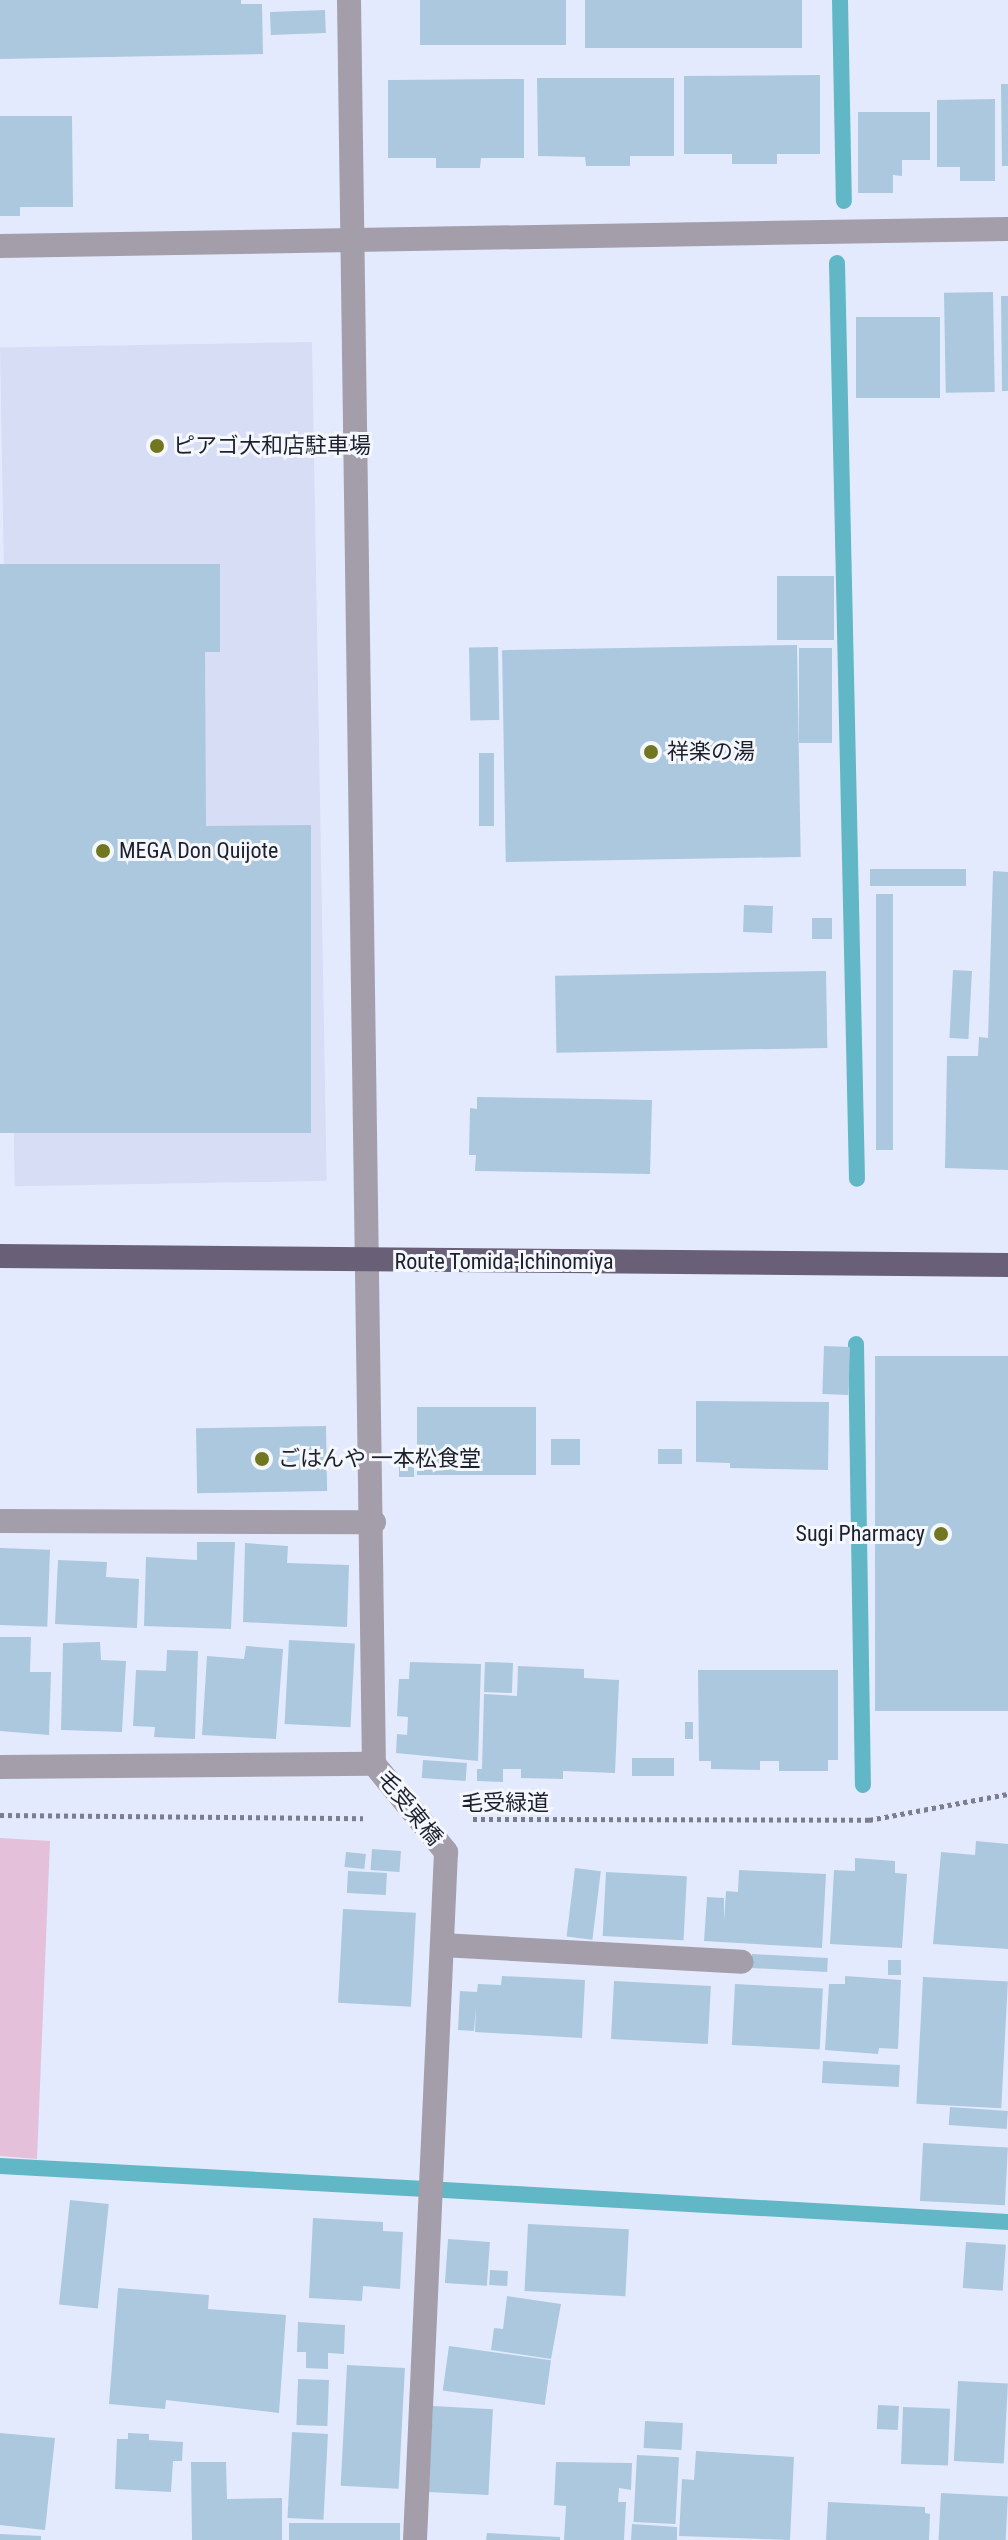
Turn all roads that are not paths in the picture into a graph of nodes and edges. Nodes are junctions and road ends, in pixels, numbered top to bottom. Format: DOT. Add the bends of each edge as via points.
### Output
graph roads {
  1 [pos="349,0"];
  2 [pos="1008,229"];
  3 [pos="352,240"];
  4 [pos="0,246"];
  5 [pos="0,1256"];
  6 [pos="370,1262"];
  7 [pos="1008,1265"];
  8 [pos="0,1521"];
  9 [pos="374,1522"];
  10 [pos="374,1764"];
  11 [pos="0,1767"];
  12 [pos="442,1945"];
  13 [pos="742,1962"];
  14 [pos="415,2540"];
  1 -- 3 [label="street"];
  2 -- 3 [label="street"];
  3 -- 4 [label="street"];
  3 -- 6 [label="street"];
  5 -- 6 [label="main road, Route Tomida-Ichinomiya"];
  6 -- 7 [label="main road, Route Tomida-Ichinomiya"];
  6 -- 9 [label="street"];
  8 -- 9 [label="street"];
  9 -- 10 [label="street"];
  10 -- 11 [label="street"];
  10 -- 12 [label="street, 毛受東橋" via="446,1852"];
  12 -- 13 [label="street"];
  12 -- 14 [label="street"];
}
